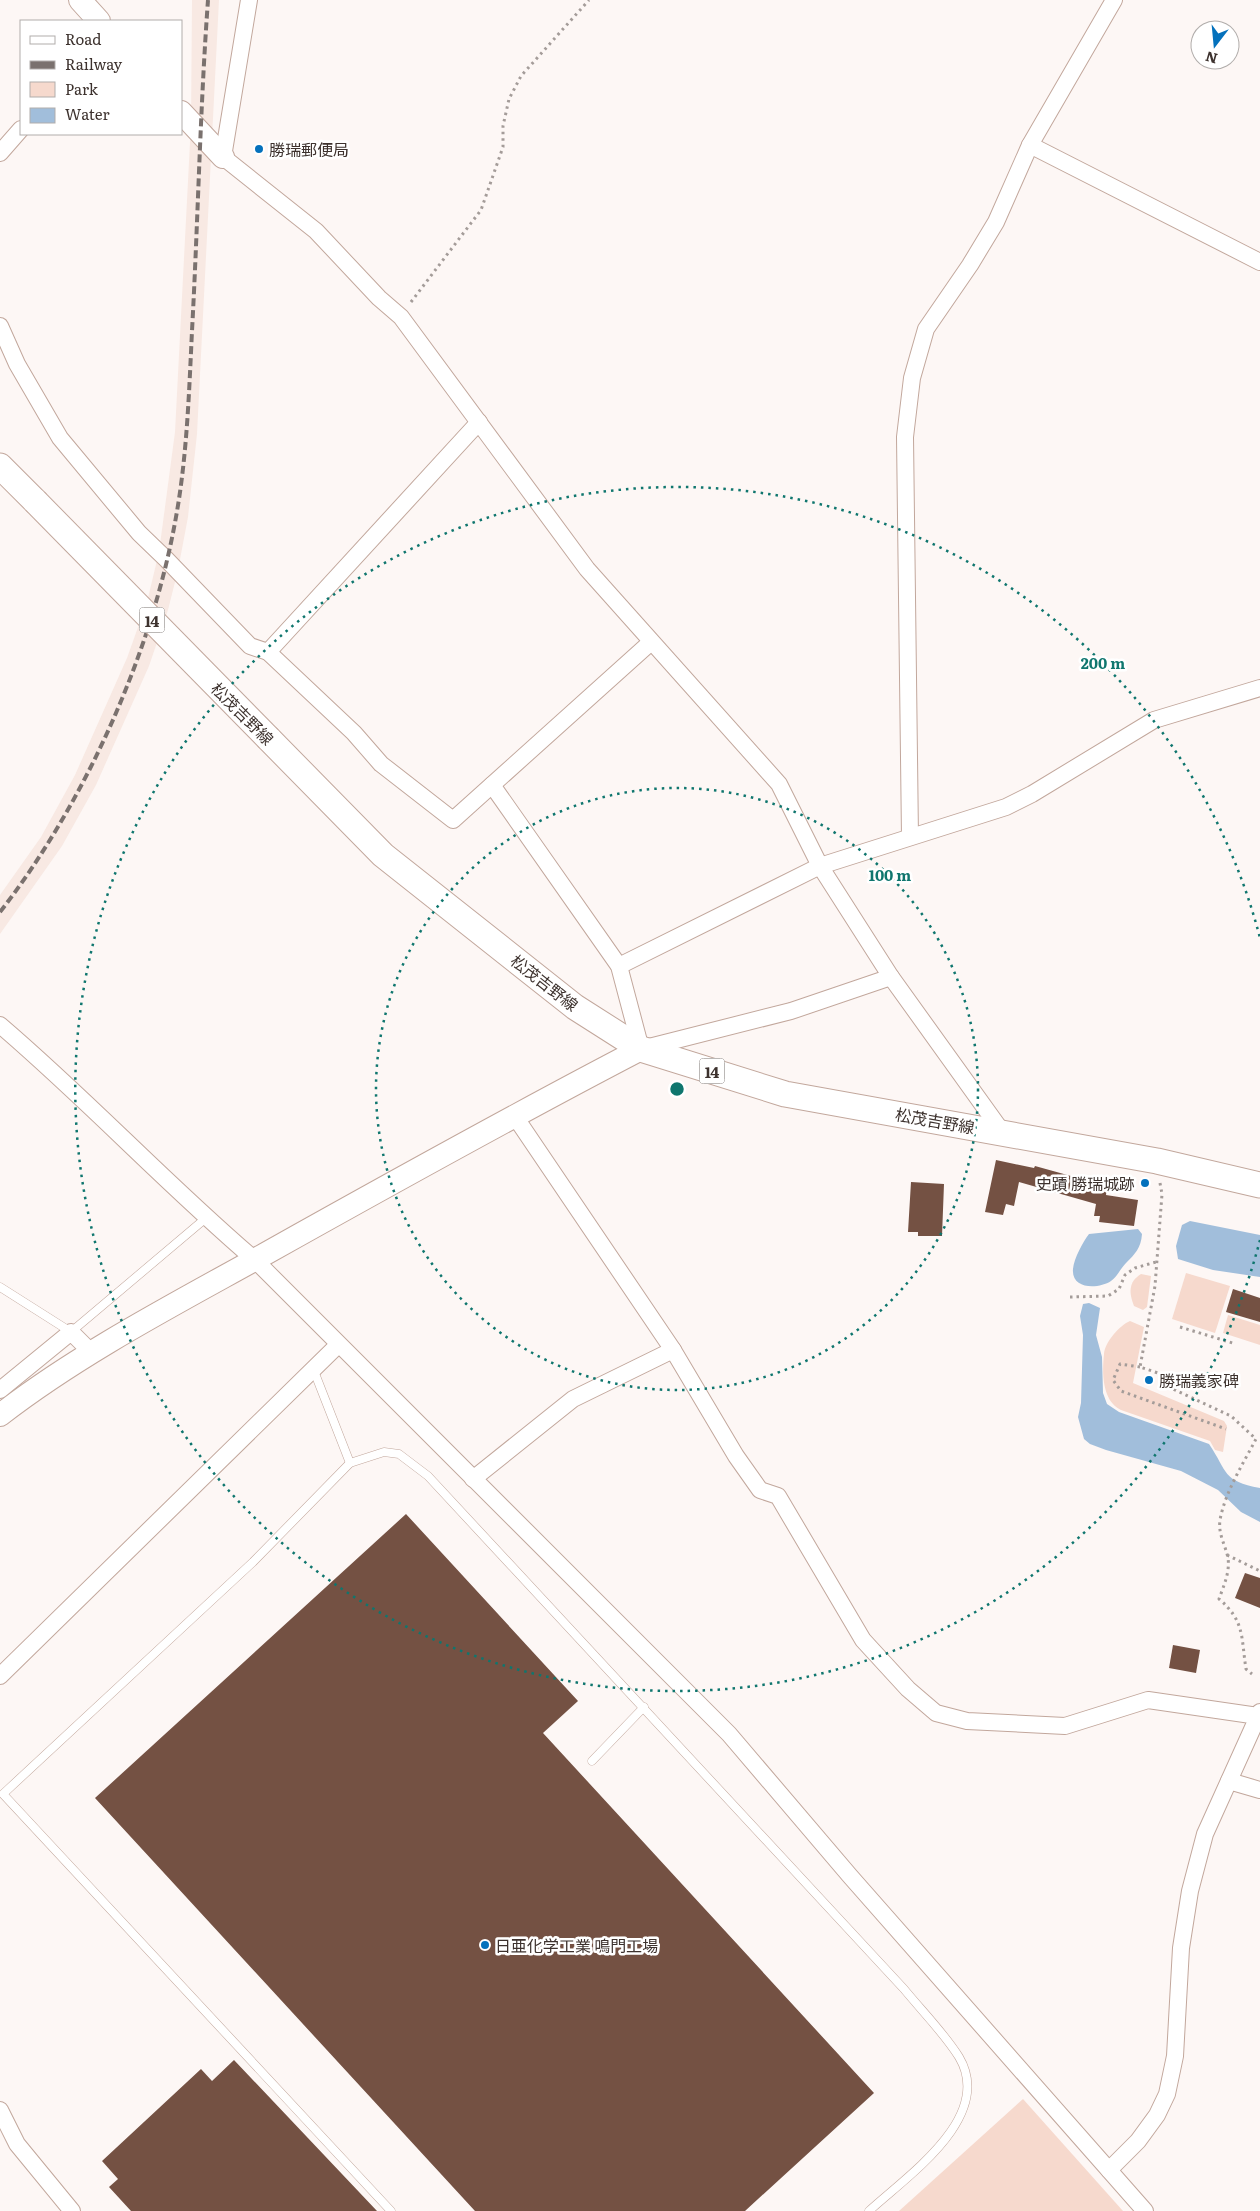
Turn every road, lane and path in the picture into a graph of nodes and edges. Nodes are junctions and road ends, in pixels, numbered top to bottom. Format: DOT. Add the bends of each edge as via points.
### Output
graph roads {
  1 [pos="249,0"];
  2 [pos="590,0"];
  3 [pos="1114,0"];
  4 [pos="182,113"];
  5 [pos="20,129"];
  6 [pos="1030,145"];
  7 [pos="0,152"];
  8 [pos="223,157"];
  9 [pos="1260,262"];
  10 [pos="401,317"];
  11 [pos="0,326"];
  12 [pos="479,422"];
  13 [pos="0,466"];
  14 [pos="650,642"];
  15 [pos="268,652"];
  16 [pos="1260,688"];
  17 [pos="492,785"];
  18 [pos="910,837"];
  19 [pos="820,866"];
  20 [pos="619,966"];
  21 [pos="891,977"];
  22 [pos="0,1025"];
  23 [pos="641,1049"];
  24 [pos="514,1115"];
  25 [pos="1003,1132"];
  26 [pos="1157,1161"];
  27 [pos="1260,1185"];
  28 [pos="206,1218"];
  29 [pos="255,1260"];
  30 [pos="1156,1262"];
  31 [pos="0,1287"];
  32 [pos="1070,1297"];
  33 [pos="1180,1327"];
  34 [pos="71,1332"];
  35 [pos="1236,1344"];
  36 [pos="338,1345"];
  37 [pos="673,1350"];
  38 [pos="92,1354"];
  39 [pos="1140,1367"];
  40 [pos="314,1371"];
  41 [pos="0,1390"];
  42 [pos="0,1415"];
  43 [pos="1226,1429"];
  44 [pos="350,1463"];
  45 [pos="474,1479"];
  46 [pos="1227,1555"];
  47 [pos="1260,1570"];
  48 [pos="3,1668"];
  49 [pos="1252,1674"];
  50 [pos="644,1707"];
  51 [pos="1259,1714"];
  52 [pos="592,1761"];
  53 [pos="1229,1781"];
  54 [pos="1260,1790"];
  55 [pos="0,2110"];
  56 [pos="1109,2170"];
  57 [pos="72,2211"];
  58 [pos="391,2211"];
  59 [pos="869,2211"];
  60 [pos="1145,2211"];
  1 -- 8 [label="street"];
  2 -- 10 [label="path" via="522,76 509,100 503,126 503,147 481,210"];
  3 -- 6 [label="street"];
  4 -- 8 [label="street"];
  5 -- 7 [label="street"];
  6 -- 9 [label="street"];
  6 -- 18 [label="street" via="996,222 926,329 912,378 905,436"];
  8 -- 10 [label="street" via="316,231"];
  10 -- 12 [label="street"];
  11 -- 15 [label="street" via="17,364 60,438 102,491 139,534 250,646"];
  12 -- 14 [label="street" via="587,569"];
  12 -- 15 [label="street"];
  13 -- 23 [label="main road, 松茂吉野線 / 14, bridge" via="383,855 575,1007"];
  14 -- 17 [label="street"];
  14 -- 19 [label="street" via="779,784"];
  15 -- 17 [label="street" via="354,733 381,764 453,820"];
  16 -- 18 [label="street" via="1154,720 1006,807"];
  17 -- 20 [label="street"];
  18 -- 19 [label="street"];
  19 -- 20 [label="street"];
  19 -- 21 [label="street"];
  20 -- 23 [label="street"];
  21 -- 23 [label="street" via="791,1011"];
  21 -- 25 [label="street"];
  22 -- 28 [label="street" via="39,1058"];
  23 -- 24 [label="street"];
  23 -- 25 [label="main road, 松茂吉野線 / 14" via="785,1094"];
  24 -- 29 [label="street"];
  24 -- 37 [label="street"];
  25 -- 26 [label="main road, 松茂吉野線 / 14"];
  26 -- 27 [label="main road, 松茂吉野線 / 14"];
  26 -- 30 [label="path" via="1162,1194"];
  28 -- 29 [label="street"];
  28 -- 34 [label="lane"];
  29 -- 36 [label="street"];
  29 -- 38 [label="street" via="158,1313"];
  30 -- 32 [label="path" via="1135,1268 1125,1275 1119,1289 1108,1296"];
  30 -- 39 [label="path" via="1155,1286"];
  31 -- 34 [label="lane"];
  33 -- 35 [label="path"];
  34 -- 38 [label="street"];
  34 -- 41 [label="street"];
  36 -- 40 [label="street"];
  36 -- 45 [label="street"];
  37 -- 45 [label="street" via="573,1399"];
  37 -- 51 [label="street" via="740,1463 760,1490 778,1496 864,1640 908,1689 936,1713 967,1721 1065,1726 1148,1700"];
  38 -- 42 [label="street"];
  39 -- 43 [label="path" via="1120,1364 1113,1380 1116,1387"];
  39 -- 46 [label="path" via="1158,1373 1173,1389 1231,1416 1256,1439 1236,1477 1220,1520 1220,1534"];
  40 -- 44 [label="lane"];
  40 -- 48 [label="street"];
  44 -- 50 [label="lane" via="384,1452 399,1454 428,1476"];
  44 -- 58 [label="lane" via="253,1562 3,1794"];
  45 -- 56 [label="street" via="729,1734"];
  46 -- 47 [label="path"];
  46 -- 49 [label="path" via="1228,1573 1219,1598 1238,1621 1243,1635 1246,1669"];
  50 -- 52 [label="lane"];
  50 -- 59 [label="lane" via="904,1989 959,2058 967,2079 966,2099 948,2139"];
  51 -- 53 [label="street"];
  53 -- 54 [label="street"];
  53 -- 56 [label="street" via="1205,1834 1190,1891 1181,1948 1176,2056 1167,2094 1157,2115 1138,2141"];
  55 -- 57 [label="street" via="17,2144"];
  56 -- 60 [label="street"];
}
